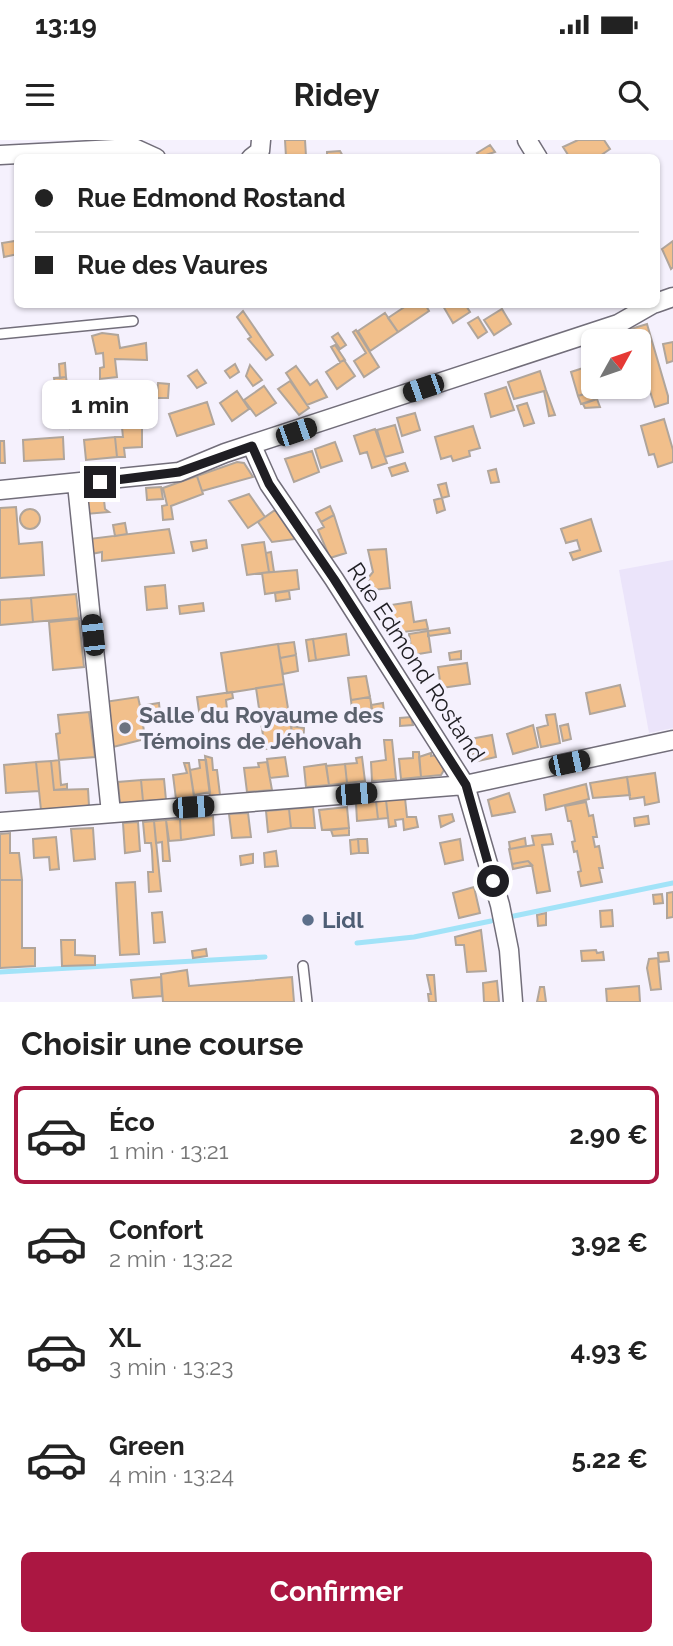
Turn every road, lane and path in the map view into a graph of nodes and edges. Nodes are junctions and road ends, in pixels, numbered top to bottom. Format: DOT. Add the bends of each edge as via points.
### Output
graph roads {
  1 [pos="19,154"];
  2 [pos="147,154"];
  3 [pos="634,309"];
  4 [pos="133,321"];
  5 [pos="0,334"];
  6 [pos="252,446"];
  7 [pos="77,484"];
  8 [pos="0,490"];
  9 [pos="673,740"];
  10 [pos="466,785"];
  11 [pos="111,813"];
  12 [pos="0,822"];
  13 [pos="303,966"];
  14 [pos="307,1002"];
  15 [pos="513,1002"];
  1 -- 2 [label="street" via="134,148"];
  3 -- 6 [label="street" via="618,324"];
  4 -- 5 [label="lane"];
  6 -- 7 [label="street" via="179,472"];
  6 -- 10 [label="street, Rue Edmond Rostand" via="269,484"];
  7 -- 8 [label="street"];
  7 -- 11 [label="street"];
  9 -- 10 [label="street"];
  10 -- 11 [label="street"];
  10 -- 15 [label="street, Rue Edmond Rostand" via="500,905"];
  11 -- 12 [label="street"];
  13 -- 14 [label="lane"];
}
